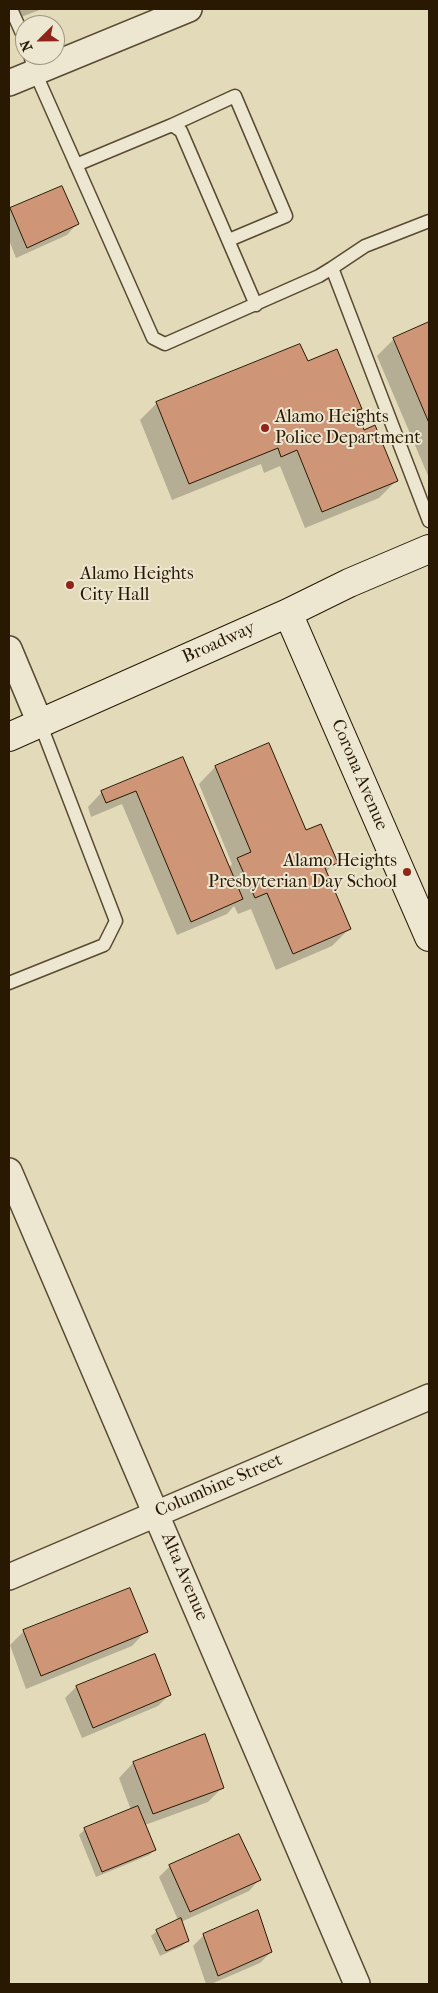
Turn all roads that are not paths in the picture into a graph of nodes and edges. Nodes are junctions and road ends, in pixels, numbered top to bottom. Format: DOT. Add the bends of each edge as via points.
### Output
graph roads {
  1 [pos="188,9"];
  2 [pos="65,53"];
  3 [pos="32,65"];
  4 [pos="33,65"];
  5 [pos="9,83"];
  6 [pos="172,125"];
  7 [pos="76,165"];
  8 [pos="429,221"];
  9 [pos="229,240"];
  10 [pos="332,268"];
  11 [pos="256,305"];
  12 [pos="429,521"];
  13 [pos="429,549"];
  14 [pos="288,612"];
  15 [pos="9,649"];
  16 [pos="40,723"];
  17 [pos="9,737"];
  18 [pos="429,938"];
  19 [pos="9,982"];
  20 [pos="9,1171"];
  21 [pos="429,1397"];
  22 [pos="156,1513"];
  23 [pos="9,1577"];
  24 [pos="357,1984"];
  1 -- 2 [label="street"];
  3 -- 5 [label="street"];
  4 -- 7 [label="lane"];
  6 -- 7 [label="lane"];
  6 -- 9 [label="lane" via="181,131"];
  6 -- 9 [label="lane" via="235,96 286,216"];
  7 -- 11 [label="lane" via="153,338 165,344"];
  8 -- 10 [label="lane" via="365,246"];
  9 -- 11 [label="lane"];
  10 -- 11 [label="lane"];
  10 -- 12 [label="lane"];
  13 -- 14 [label="main road, Broadway"];
  14 -- 16 [label="main road, Broadway"];
  14 -- 18 [label="main road, Corona Avenue"];
  15 -- 16 [label="street"];
  16 -- 17 [label="main road, Broadway"];
  16 -- 19 [label="lane" via="116,921 104,945"];
  20 -- 22 [label="street, Alta Avenue"];
  21 -- 22 [label="street, Columbine Street"];
  22 -- 23 [label="street, Columbine Street"];
  22 -- 24 [label="street, Alta Avenue"];
}
